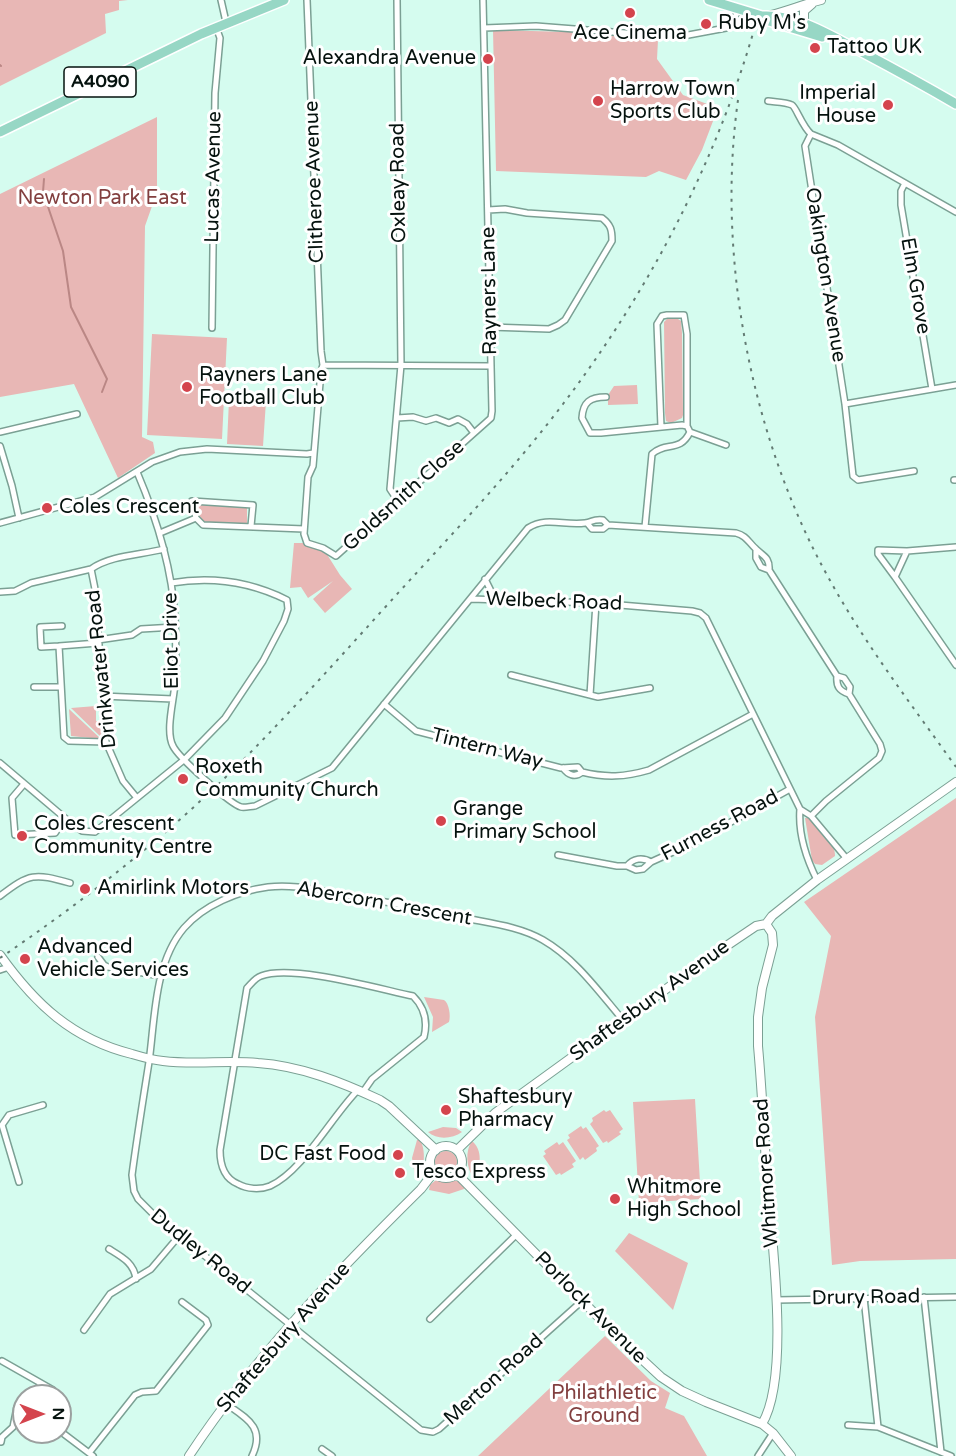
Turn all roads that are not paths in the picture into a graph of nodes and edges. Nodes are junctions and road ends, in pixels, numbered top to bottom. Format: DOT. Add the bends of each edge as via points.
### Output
graph roads {
  1 [pos="221,0"];
  2 [pos="284,0"];
  3 [pos="307,0"];
  4 [pos="397,0"];
  5 [pos="483,0"];
  6 [pos="709,0"];
  7 [pos="817,1"];
  8 [pos="739,9"];
  9 [pos="766,15"];
  10 [pos="226,22"];
  11 [pos="803,23"];
  12 [pos="216,27"];
  13 [pos="484,28"];
  14 [pos="808,33"];
  15 [pos="835,39"];
  16 [pos="768,100"];
  17 [pos="956,104"];
  18 [pos="0,132"];
  19 [pos="811,134"];
  20 [pos="905,183"];
  21 [pos="488,210"];
  22 [pos="956,212"];
  23 [pos="490,327"];
  24 [pos="212,328"];
  25 [pos="324,365"];
  26 [pos="401,365"];
  27 [pos="491,366"];
  28 [pos="956,385"];
  29 [pos="932,389"];
  30 [pos="606,397"];
  31 [pos="844,404"];
  32 [pos="77,414"];
  33 [pos="397,418"];
  34 [pos="661,427"];
  35 [pos="688,429"];
  36 [pos="0,432"];
  37 [pos="473,434"];
  38 [pos="726,445"];
  39 [pos="0,446"];
  40 [pos="313,453"];
  41 [pos="914,471"];
  42 [pos="137,472"];
  43 [pos="8,476"];
  44 [pos="0,478"];
  45 [pos="398,501"];
  46 [pos="19,518"];
  47 [pos="196,518"];
  48 [pos="0,523"];
  49 [pos="251,526"];
  50 [pos="645,527"];
  51 [pos="304,529"];
  52 [pos="160,533"];
  53 [pos="956,547"];
  54 [pos="164,549"];
  55 [pos="907,551"];
  56 [pos="91,569"];
  57 [pos="895,577"];
  58 [pos="486,579"];
  59 [pos="171,583"];
  60 [pos="0,592"];
  61 [pos="471,599"];
  62 [pos="495,599"];
  63 [pos="596,603"];
  64 [pos="62,626"];
  65 [pos="175,627"];
  66 [pos="98,641"];
  67 [pos="59,646"];
  68 [pos="956,665"];
  69 [pos="511,675"];
  70 [pos="34,687"];
  71 [pos="61,687"];
  72 [pos="650,688"];
  73 [pos="590,695"];
  74 [pos="102,696"];
  75 [pos="173,699"];
  76 [pos="384,704"];
  77 [pos="753,714"];
  78 [pos="106,742"];
  79 [pos="185,759"];
  80 [pos="0,763"];
  81 [pos="956,782"];
  82 [pos="24,784"];
  83 [pos="790,789"];
  84 [pos="137,798"];
  85 [pos="800,809"];
  86 [pos="811,816"];
  87 [pos="65,818"];
  88 [pos="558,855"];
  89 [pos="848,859"];
  90 [pos="651,862"];
  91 [pos="627,866"];
  92 [pos="817,880"];
  93 [pos="70,883"];
  94 [pos="0,896"];
  95 [pos="766,924"];
  96 [pos="0,955"];
  97 [pos="98,957"];
  98 [pos="9,967"];
  99 [pos="0,970"];
  100 [pos="161,976"];
  101 [pos="623,1020"];
  102 [pos="149,1059"];
  103 [pos="235,1062"];
  104 [pos="360,1091"];
  105 [pos="43,1105"];
  106 [pos="9,1150"];
  107 [pos="436,1150"];
  108 [pos="457,1150"];
  109 [pos="0,1152"];
  110 [pos="434,1172"];
  111 [pos="457,1174"];
  112 [pos="19,1182"];
  113 [pos="517,1234"];
  114 [pos="179,1236"];
  115 [pos="109,1249"];
  116 [pos="136,1279"];
  117 [pos="924,1297"];
  118 [pos="956,1297"];
  119 [pos="864,1298"];
  120 [pos="776,1300"];
  121 [pos="582,1301"];
  122 [pos="182,1302"];
  123 [pos="430,1318"];
  124 [pos="290,1324"];
  125 [pos="84,1330"];
  126 [pos="2,1361"];
  127 [pos="41,1384"];
  128 [pos="225,1403"];
  129 [pos="762,1424"];
  130 [pos="848,1425"];
  131 [pos="878,1426"];
  132 [pos="12,1429"];
  133 [pos="773,1433"];
  134 [pos="72,1440"];
  135 [pos="1,1442"];
  136 [pos="322,1449"];
  137 [pos="941,1452"];
  138 [pos="91,1454"];
  139 [pos="189,1456"];
  140 [pos="252,1456"];
  141 [pos="332,1456"];
  142 [pos="758,1456"];
  143 [pos="791,1456"];
  144 [pos="951,1456"];
  1 -- 10 [label="street"];
  2 -- 10 [label="main road, A4090"];
  3 -- 25 [label="street, Clitheroe Avenue"];
  4 -- 26 [label="street, Oxleay Road"];
  5 -- 13 [label="street, Rayners Lane"];
  6 -- 8 [label="main road"];
  7 -- 9 [label="street"];
  7 -- 11 [label="street" via="804,11"];
  8 -- 9 [label="main road"];
  8 -- 13 [label="street" via="726,28 683,36 536,26"];
  9 -- 11 [label="main road"];
  9 -- 14 [label="main road" via="769,21"];
  10 -- 12 [label="main road, A4090"];
  11 -- 14 [label="street"];
  11 -- 15 [label="main road"];
  12 -- 18 [label="main road, A4090"];
  12 -- 24 [label="street, Lucas Avenue" via="220,38 215,93"];
  13 -- 21 [label="street, Rayners Lane"];
  14 -- 15 [label="main road"];
  15 -- 17 [label="main road"];
  16 -- 19 [label="street" via="791,104"];
  19 -- 20 [label="street"];
  19 -- 31 [label="street, Oakington Avenue" via="806,146"];
  20 -- 22 [label="street"];
  20 -- 29 [label="street, Elm Grove" via="901,205"];
  21 -- 23 [label="street, Rayners Lane"];
  21 -- 23 [label="street" via="602,218 612,231 612,241 565,320 549,329"];
  23 -- 27 [label="street, Rayners Lane"];
  25 -- 26 [label="street, Rayners Lane"];
  25 -- 40 [label="street"];
  26 -- 27 [label="street, Rayners Lane"];
  26 -- 33 [label="street, Oxleay Road"];
  27 -- 37 [label="street, Goldsmith Close" via="492,414"];
  28 -- 29 [label="street"];
  29 -- 31 [label="street"];
  30 -- 34 [label="street" via="592,398 585,406 583,423 590,433"];
  31 -- 41 [label="street, Oakington Avenue" via="853,476 858,480"];
  32 -- 36 [label="street"];
  33 -- 37 [label="street" via="436,418 449,423 458,419"];
  33 -- 45 [label="street, Oxleay Road" via="390,489"];
  34 -- 35 [label="street" via="682,425"];
  34 -- 35 [label="street" via="657,324 662,316 680,314 686,318"];
  35 -- 38 [label="street"];
  35 -- 50 [label="street" via="684,442 652,454"];
  37 -- 45 [label="street, Goldsmith Close"];
  39 -- 43 [label="street"];
  40 -- 42 [label="street" via="192,450 166,456"];
  40 -- 51 [label="street"];
  42 -- 46 [label="street" via="95,497"];
  42 -- 52 [label="street, Eliot Drive"];
  43 -- 44 [label="street"];
  43 -- 46 [label="street"];
  45 -- 51 [label="street, Goldsmith Close" via="336,556 307,543"];
  46 -- 48 [label="street"];
  47 -- 49 [label="street" via="203,525"];
  47 -- 49 [label="street" via="192,501 253,505"];
  47 -- 52 [label="street"];
  49 -- 51 [label="street"];
  50 -- 58 [label="street" via="608,525 592,529 587,523 536,523"];
  50 -- 86 [label="street" via="736,533 749,540 761,567 769,570 837,676 842,692 849,694 880,744 879,758"];
  52 -- 54 [label="street, Eliot Drive"];
  53 -- 55 [label="street"];
  54 -- 56 [label="street"];
  54 -- 59 [label="street, Eliot Drive"];
  55 -- 57 [label="street"];
  55 -- 57 [label="street" via="878,550"];
  56 -- 60 [label="street"];
  56 -- 66 [label="street, Drinkwater Road"];
  57 -- 68 [label="street"];
  58 -- 61 [label="street"];
  58 -- 62 [label="street"];
  59 -- 65 [label="street, Eliot Drive"];
  59 -- 79 [label="street" via="197,578 246,584 286,600 288,609 263,661 225,718"];
  61 -- 62 [label="street, Welbeck Road"];
  61 -- 76 [label="street, Welbeck Road"];
  62 -- 63 [label="street, Welbeck Road"];
  63 -- 73 [label="street"];
  63 -- 77 [label="street, Welbeck Road" via="700,613"];
  64 -- 67 [label="street" via="40,627 41,647"];
  65 -- 66 [label="street" via="141,629 132,635"];
  65 -- 75 [label="street, Eliot Drive"];
  66 -- 67 [label="street"];
  66 -- 74 [label="street, Drinkwater Road"];
  67 -- 71 [label="street"];
  69 -- 73 [label="street"];
  70 -- 71 [label="street"];
  71 -- 78 [label="street" via="64,737 69,741"];
  72 -- 73 [label="street" via="604,697"];
  74 -- 75 [label="street"];
  74 -- 78 [label="street, Drinkwater Road"];
  75 -- 79 [label="street, Eliot Drive" via="169,735 173,747"];
  76 -- 77 [label="street, Tintern Way" via="416,731 563,768 575,776 582,772 612,778 649,770"];
  76 -- 79 [label="street, Welbeck Road" via="332,768 255,806 242,807 223,797"];
  77 -- 83 [label="street, Welbeck Road"];
  78 -- 84 [label="street, Drinkwater Road" via="123,782"];
  79 -- 84 [label="street"];
  80 -- 82 [label="street"];
  81 -- 89 [label="street, Shaftesbury Avenue"];
  82 -- 87 [label="street"];
  82 -- 87 [label="street" via="12,798 15,835 55,833"];
  83 -- 85 [label="street, Welbeck Road"];
  83 -- 90 [label="street, Furness Road"];
  84 -- 87 [label="street" via="95,832 82,831"];
  85 -- 86 [label="street"];
  85 -- 92 [label="street, Welbeck Road" via="803,843"];
  86 -- 89 [label="street"];
  88 -- 91 [label="street, Furness Road"];
  89 -- 92 [label="street, Shaftesbury Avenue"];
  90 -- 91 [label="street, Furness Road" via="643,869"];
  90 -- 91 [label="street, Furness Road" via="636,859"];
  92 -- 95 [label="street, Shaftesbury Avenue"];
  93 -- 94 [label="street" via="46,876 26,877"];
  95 -- 101 [label="street, Shaftesbury Avenue" via="756,926"];
  95 -- 120 [label="street, Whitmore Road" via="773,945 762,988 758,1046"];
  96 -- 98 [label="street"];
  97 -- 100 [label="street" via="108,967"];
  98 -- 99 [label="street"];
  98 -- 102 [label="street" via="29,993 68,1026 106,1047"];
  100 -- 101 [label="street, Abercorn Crescent" via="174,943 196,916 235,896 268,887 300,886 510,927 541,939 585,974"];
  100 -- 102 [label="street, Abercorn Crescent"];
  101 -- 108 [label="street, Shaftesbury Avenue" via="495,1113"];
  102 -- 103 [label="street"];
  102 -- 114 [label="street, Dudley Road" via="132,1182 144,1205"];
  103 -- 104 [label="street" via="314,1073"];
  103 -- 104 [label="street" via="220,1160 230,1179 247,1187 265,1188 287,1174"];
  103 -- 104 [label="street" via="247,988 264,975 292,973 413,996 426,1016 424,1037"];
  104 -- 107 [label="street" via="389,1106"];
  105 -- 106 [label="street" via="9,1115 2,1125"];
  106 -- 109 [label="street"];
  106 -- 112 [label="street"];
  107 -- 108 [label="street" via="447,1146"];
  107 -- 110 [label="street" via="431,1157"];
  108 -- 111 [label="street" via="462,1162"];
  110 -- 111 [label="street" via="446,1178"];
  110 -- 124 [label="street, Shaftesbury Avenue"];
  111 -- 113 [label="street, Porlock Avenue"];
  113 -- 121 [label="street, Porlock Avenue"];
  113 -- 123 [label="street"];
  114 -- 116 [label="street" via="151,1269"];
  114 -- 124 [label="street, Dudley Road"];
  115 -- 116 [label="street" via="132,1266"];
  116 -- 125 [label="street" via="110,1293"];
  117 -- 118 [label="street, Drury Road"];
  117 -- 119 [label="street, Drury Road"];
  117 -- 137 [label="street"];
  119 -- 120 [label="street, Drury Road"];
  119 -- 131 [label="street"];
  120 -- 129 [label="street, Whitmore Road" via="774,1382"];
  121 -- 124 [label="street, Merton Road" via="433,1432 420,1430"];
  121 -- 129 [label="street, Porlock Avenue" via="661,1377 682,1391"];
  122 -- 138 [label="street" via="206,1320 206,1328 156,1391 135,1395"];
  124 -- 128 [label="street, Shaftesbury Avenue"];
  126 -- 127 [label="street"];
  128 -- 139 [label="street, Shaftesbury Avenue"];
  128 -- 140 [label="street" via="254,1426 257,1442"];
  129 -- 133 [label="street, Porlock Avenue"];
  130 -- 131 [label="street"];
  131 -- 137 [label="street"];
  132 -- 135 [label="street"];
  133 -- 142 [label="street"];
  133 -- 143 [label="street, Porlock Avenue"];
  134 -- 138 [label="street"];
  136 -- 141 [label="street"];
  137 -- 144 [label="street"];
}
